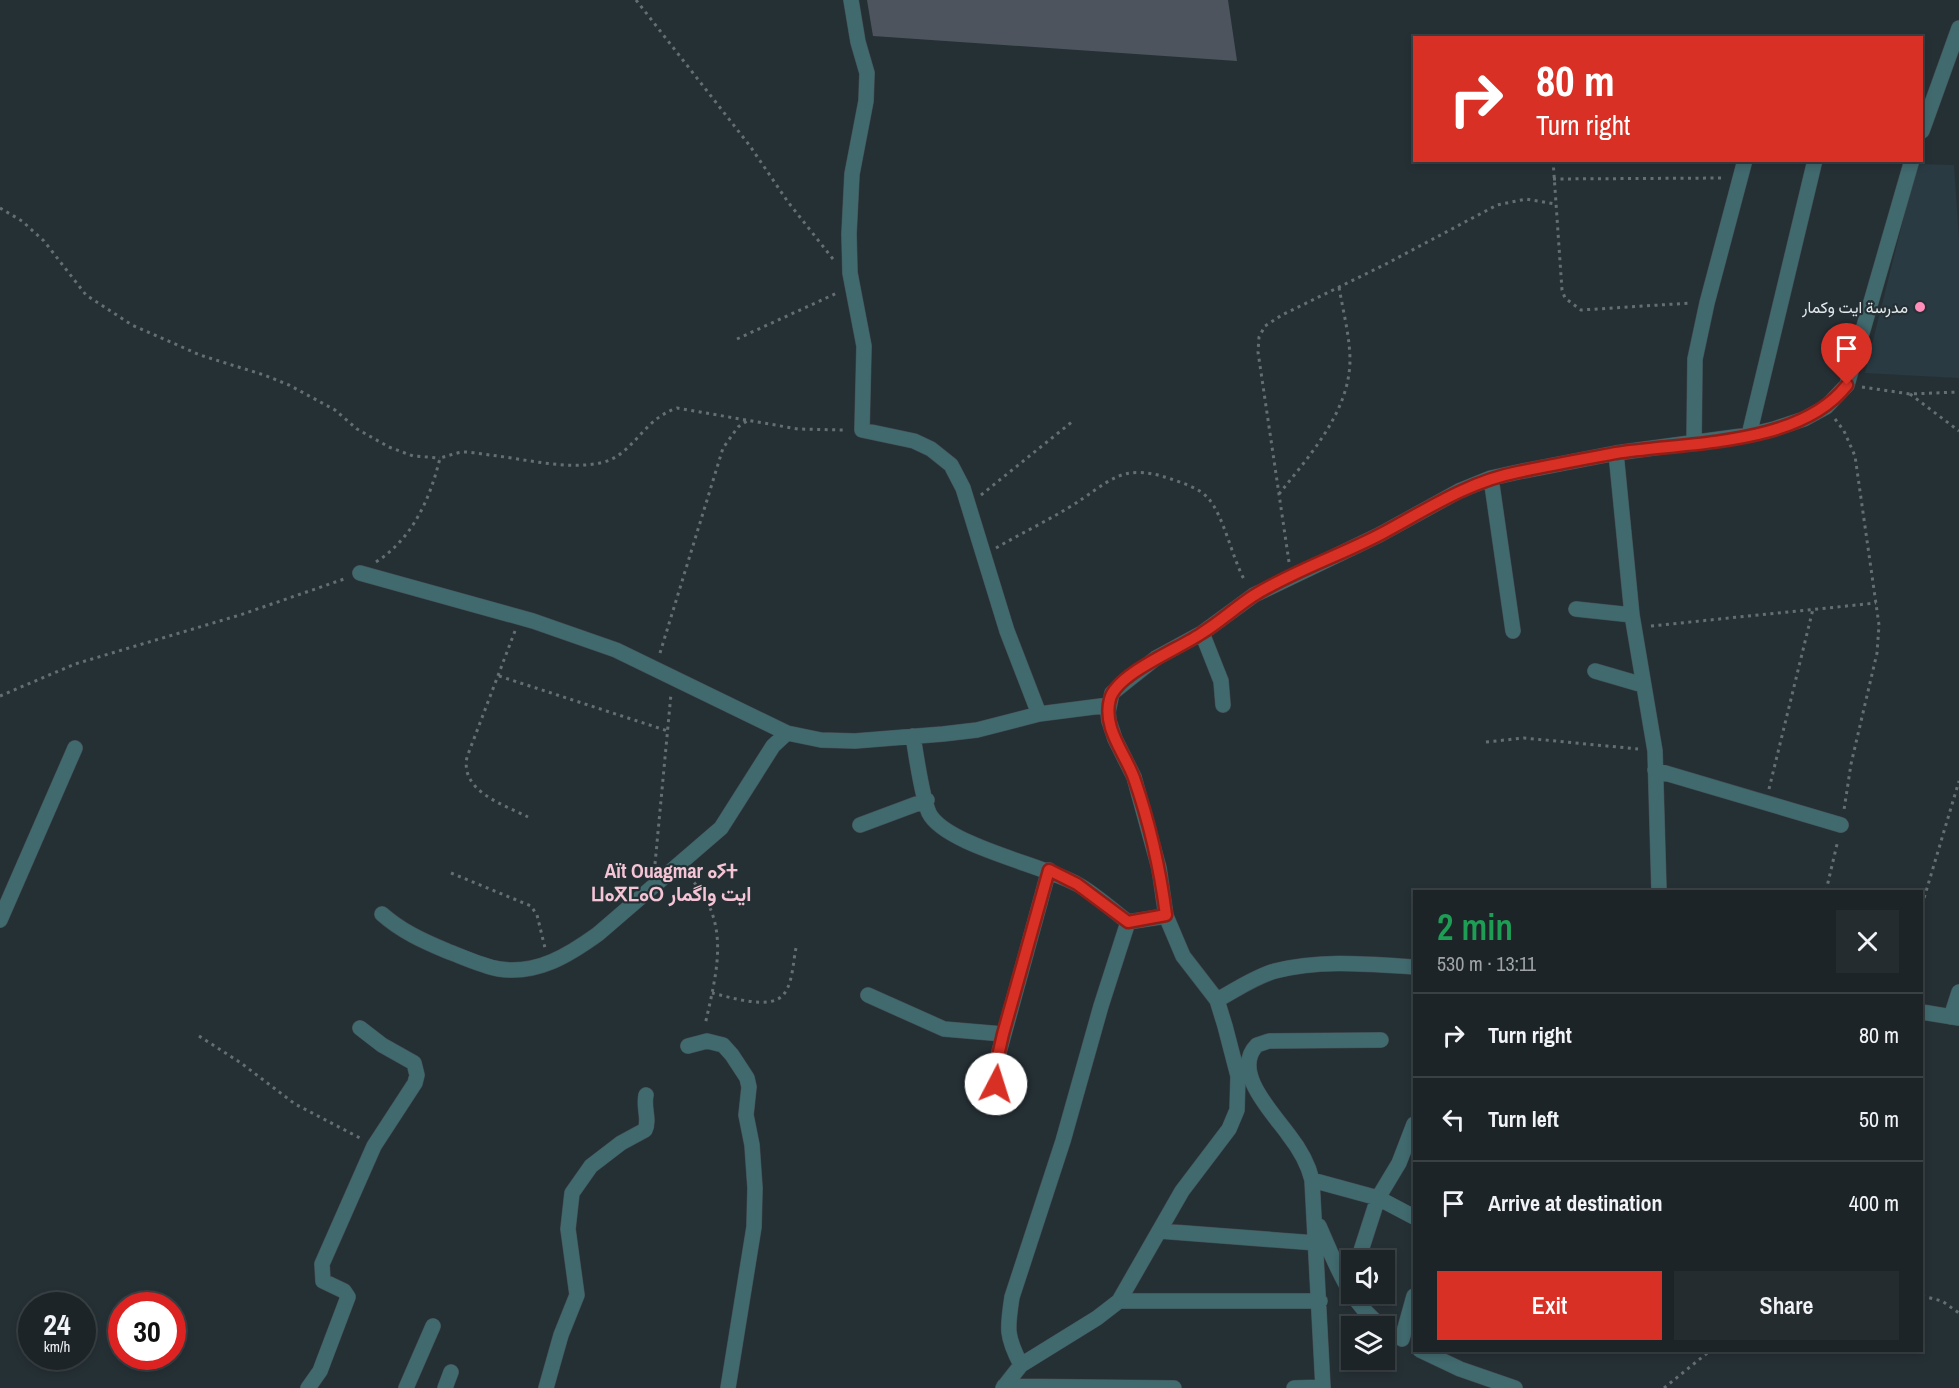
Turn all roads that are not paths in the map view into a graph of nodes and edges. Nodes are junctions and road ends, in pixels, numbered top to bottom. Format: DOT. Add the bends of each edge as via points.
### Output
graph roads {
  1 [pos="851,0"];
  2 [pos="1959,28"];
  3 [pos="1923,128"];
  4 [pos="1744,162"];
  5 [pos="1815,162"];
  6 [pos="1911,162"];
  7 [pos="1749,435"];
  8 [pos="1694,443"];
  9 [pos="1616,453"];
  10 [pos="1491,478"];
  11 [pos="360,573"];
  12 [pos="1576,609"];
  13 [pos="1634,621"];
  14 [pos="1513,631"];
  15 [pos="1202,633"];
  16 [pos="1595,671"];
  17 [pos="1643,685"];
  18 [pos="1109,705"];
  19 [pos="1223,705"];
  20 [pos="1040,714"];
  21 [pos="787,733"];
  22 [pos="913,736"];
  23 [pos="75,748"];
  24 [pos="1655,770"];
  25 [pos="927,800"];
  26 [pos="860,825"];
  27 [pos="1841,825"];
  28 [pos="1049,870"];
  29 [pos="1659,890"];
  30 [pos="382,914"];
  31 [pos="1166,915"];
  32 [pos="0,920"];
  33 [pos="1128,922"];
  34 [pos="1413,967"];
  35 [pos="1959,992"];
  36 [pos="868,995"];
  37 [pos="1217,1000"];
  38 [pos="1923,1012"];
  39 [pos="1955,1018"];
  40 [pos="360,1028"];
  41 [pos="1003,1034"];
  42 [pos="1381,1040"];
  43 [pos="694,1044"];
  44 [pos="646,1095"];
  45 [pos="997,1106"];
  46 [pos="1413,1127"];
  47 [pos="1312,1180"];
  48 [pos="1378,1198"];
  49 [pos="1314,1213"];
  50 [pos="1413,1216"];
  51 [pos="1159,1232"];
  52 [pos="1317,1243"];
  53 [pos="1361,1250"];
  54 [pos="1341,1266"];
  55 [pos="1119,1301"];
  56 [pos="1320,1301"];
  57 [pos="1413,1304"];
  58 [pos="433,1326"];
  59 [pos="1395,1335"];
  60 [pos="1408,1343"];
  61 [pos="1424,1352"];
  62 [pos="1021,1365"];
  63 [pos="451,1372"];
  64 [pos="1003,1387"];
  65 [pos="308,1388"];
  66 [pos="406,1388"];
  67 [pos="445,1388"];
  68 [pos="546,1388"];
  69 [pos="728,1388"];
  70 [pos="1174,1388"];
  71 [pos="1294,1388"];
  72 [pos="1323,1388"];
  73 [pos="1515,1388"];
  1 -- 20 [label="street" via="867,73 850,192 851,280 864,346 862,430 932,448 951,465 963,488 1007,631"];
  2 -- 3 [label="street"];
  4 -- 8 [label="street" via="1695,359"];
  5 -- 7 [label="street"];
  6 -- 7 [label="street" via="1847,385 1826,407 1804,419"];
  7 -- 8 [label="street"];
  8 -- 9 [label="street"];
  9 -- 10 [label="street"];
  9 -- 13 [label="street"];
  10 -- 14 [label="street"];
  10 -- 15 [label="street" via="1254,595"];
  11 -- 21 [label="street" via="520,617 616,650"];
  12 -- 13 [label="street"];
  13 -- 17 [label="street"];
  15 -- 18 [label="street" via="1156,658 1122,683 1112,693"];
  15 -- 19 [label="street" via="1221,681"];
  16 -- 17 [label="street"];
  17 -- 24 [label="street"];
  18 -- 20 [label="street"];
  18 -- 31 [label="street" via="1111,729 1134,777 1159,868"];
  20 -- 22 [label="street" via="977,730"];
  21 -- 22 [label="street" via="855,741"];
  21 -- 30 [label="street" via="773,747 721,828 598,934 547,964 499,969 423,941 396,927"];
  22 -- 25 [label="street"];
  23 -- 32 [label="street"];
  24 -- 27 [label="street"];
  24 -- 29 [label="street"];
  25 -- 26 [label="street"];
  25 -- 28 [label="street" via="929,813 943,828"];
  28 -- 33 [label="street" via="1077,884"];
  28 -- 41 [label="street"];
  31 -- 33 [label="street"];
  31 -- 37 [label="street" via="1183,956"];
  33 -- 62 [label="street" via="1012,1297 1009,1342"];
  34 -- 37 [label="street" via="1348,963 1274,971"];
  35 -- 39 [label="street"];
  36 -- 41 [label="street" via="944,1029"];
  37 -- 51 [label="street" via="1238,1076 1237,1110 1229,1129 1182,1191"];
  38 -- 39 [label="street"];
  40 -- 65 [label="street" via="414,1063 417,1075 374,1146 322,1263 323,1281 348,1297 320,1371"];
  41 -- 45 [label="street" via="996,1065"];
  42 -- 47 [label="street" via="1269,1041 1251,1052 1249,1070 1261,1098 1301,1153"];
  43 -- 69 [label="street" via="714,1041 723,1045 747,1078 749,1088 746,1115 752,1145 754,1227"];
  44 -- 68 [label="street" via="648,1123 644,1132 621,1143 591,1166 572,1193 568,1229 577,1295"];
  46 -- 48 [label="street" via="1399,1162"];
  47 -- 48 [label="street"];
  47 -- 49 [label="street"];
  48 -- 50 [label="street"];
  48 -- 53 [label="street"];
  49 -- 52 [label="street"];
  49 -- 54 [label="street"];
  51 -- 52 [label="street"];
  51 -- 55 [label="street"];
  52 -- 56 [label="street"];
  55 -- 56 [label="street"];
  55 -- 62 [label="street"];
  56 -- 72 [label="street"];
  57 -- 60 [label="street"];
  58 -- 66 [label="street"];
  59 -- 60 [label="street"];
  61 -- 73 [label="street"];
  62 -- 64 [label="street"];
  63 -- 67 [label="street"];
  64 -- 70 [label="street"];
  71 -- 72 [label="street"];
}
